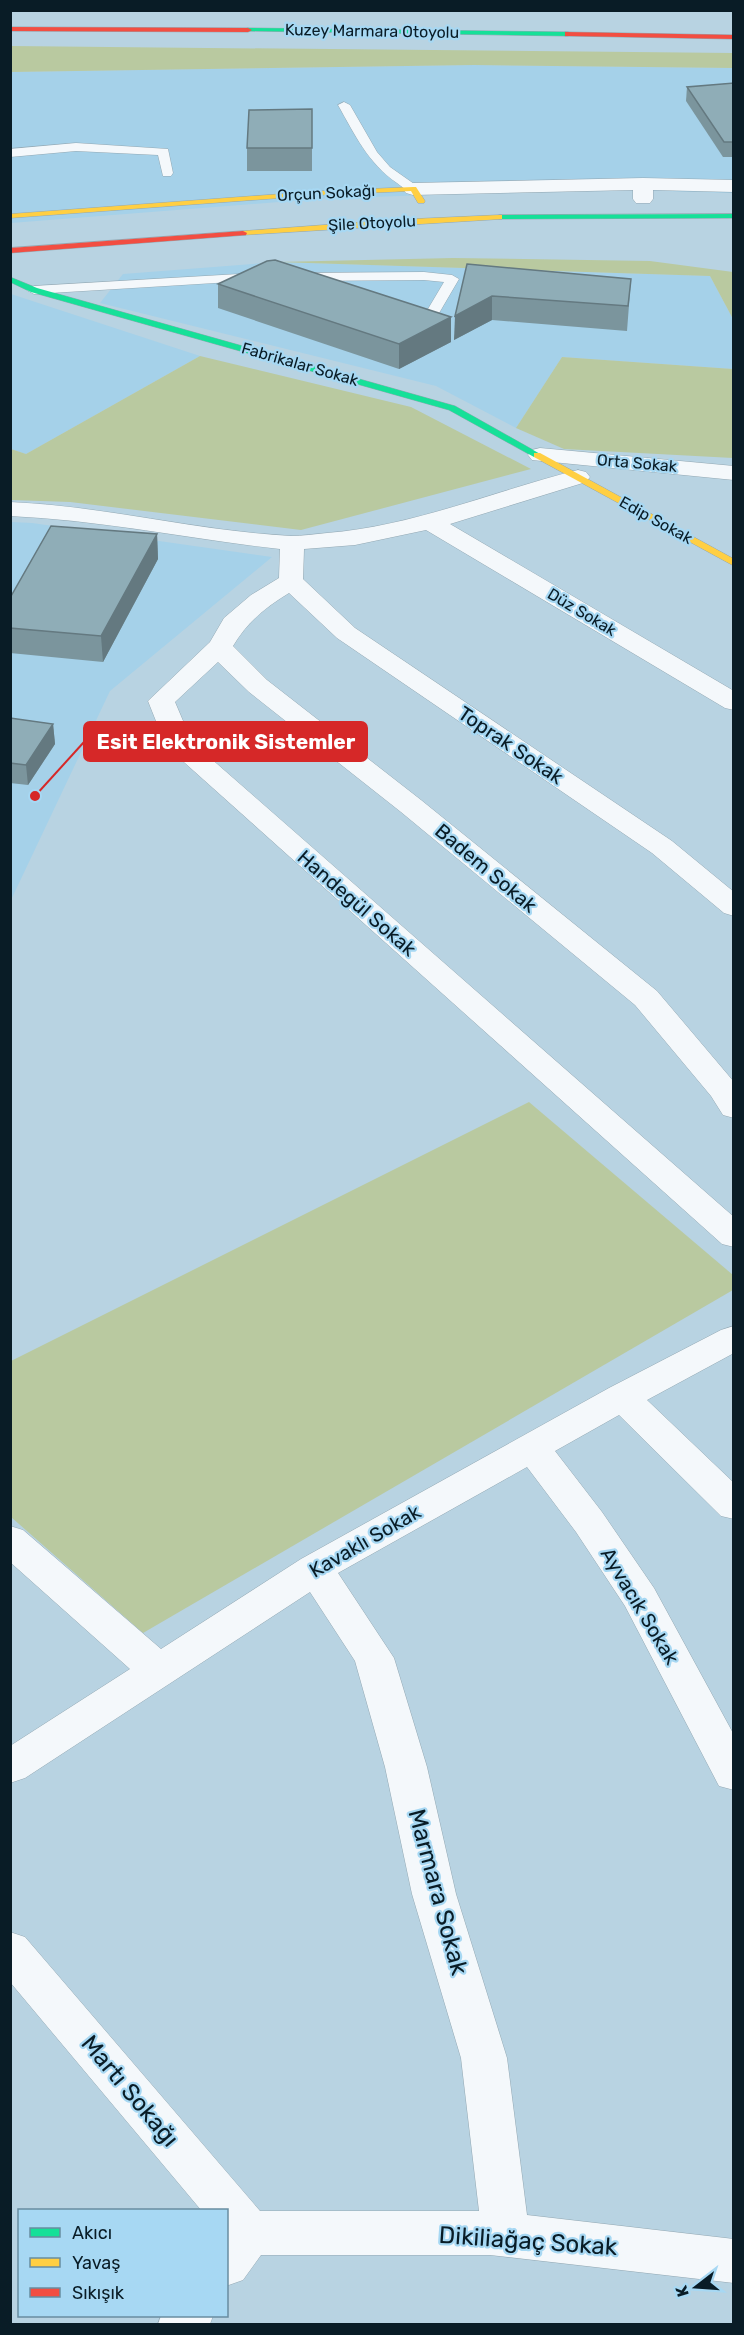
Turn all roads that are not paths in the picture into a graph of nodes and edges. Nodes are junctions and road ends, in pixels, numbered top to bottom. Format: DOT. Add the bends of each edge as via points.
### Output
graph roads {
  1 [pos="10,29"];
  2 [pos="734,36"];
  3 [pos="344,105"];
  4 [pos="10,153"];
  5 [pos="166,173"];
  6 [pos="734,186"];
  7 [pos="417,195"];
  8 [pos="638,196"];
  9 [pos="701,199"];
  10 [pos="734,200"];
  11 [pos="10,216"];
  12 [pos="734,216"];
  13 [pos="10,230"];
  14 [pos="10,251"];
  15 [pos="269,277"];
  16 [pos="10,279"];
  17 [pos="34,290"];
  18 [pos="342,291"];
  19 [pos="396,309"];
  20 [pos="540,455"];
  21 [pos="734,473"];
  22 [pos="578,477"];
  23 [pos="10,509"];
  24 [pos="430,522"];
  25 [pos="292,543"];
  26 [pos="734,563"];
  27 [pos="291,581"];
  28 [pos="220,646"];
  29 [pos="734,702"];
  30 [pos="734,907"];
  31 [pos="734,1108"];
  32 [pos="734,1236"];
  33 [pos="734,1338"];
  34 [pos="622,1397"];
  35 [pos="532,1447"];
  36 [pos="734,1506"];
  37 [pos="10,1540"];
  38 [pos="315,1569"];
  39 [pos="158,1671"];
  40 [pos="10,1767"];
  41 [pos="734,1774"];
  42 [pos="10,1950"];
  43 [pos="207,2209"];
  44 [pos="505,2234"];
  45 [pos="228,2236"];
  46 [pos="238,2249"];
  47 [pos="734,2260"];
  1 -- 2 [label="main road, Kuzey Marmara Otoyolu"];
  3 -- 7 [label="lane" via="372,154"];
  4 -- 5 [label="lane" via="76,147 164,152"];
  6 -- 8 [label="street, Orçun Sokağı"];
  7 -- 8 [label="street, Orçun Sokağı"];
  7 -- 8 [label="main road, Şile Otoyolu"];
  7 -- 11 [label="main road, Orçun Sokağı" via="321,193"];
  7 -- 13 [label="main road, Şile Otoyolu"];
  9 -- 10 [label="main road"];
  12 -- 14 [label="main road, Şile Otoyolu" via="390,222"];
  15 -- 17 [label="lane"];
  16 -- 17 [label="main road, Fabrikalar Sokak"];
  17 -- 20 [label="main road, Fabrikalar Sokak" via="434,401 467,414"];
  18 -- 19 [label="lane" via="294,277 452,279 428,320"];
  20 -- 21 [label="street, Orta Sokak"];
  20 -- 22 [label="main road, Fabrikalar Sokak"];
  22 -- 24 [label="street"];
  22 -- 26 [label="main road, Edip Sokak"];
  23 -- 25 [label="street" via="58,511"];
  24 -- 25 [label="street" via="355,538"];
  24 -- 29 [label="street, Düz Sokak"];
  25 -- 27 [label="street"];
  27 -- 28 [label="street, Handegül Sokak" via="233,623"];
  27 -- 30 [label="street, Toprak Sokak" via="346,633 662,848"];
  28 -- 31 [label="street, Badem Sokak" via="258,686 646,998"];
  28 -- 32 [label="street, Handegül Sokak" via="160,701 180,746"];
  33 -- 34 [label="street, Kavaklı Sokak"];
  34 -- 35 [label="street, Kavaklı Sokak"];
  34 -- 36 [label="street"];
  35 -- 38 [label="street, Kavaklı Sokak"];
  35 -- 41 [label="street, Ayvacık Sokak" via="640,1598"];
  37 -- 39 [label="street"];
  38 -- 39 [label="street, Kavaklı Sokak"];
  38 -- 44 [label="street, Marmara Sokak" via="374,1658 406,1767 434,1894 484,2058"];
  39 -- 40 [label="street, Kavaklı Sokak"];
  42 -- 43 [label="street, Martı Sokağı"];
  44 -- 46 [label="street, Dikiliağaç Sokak"];
  44 -- 47 [label="street, Dikiliağaç Sokak"];
  45 -- 46 [label="street, Martı Sokağı"];
}
